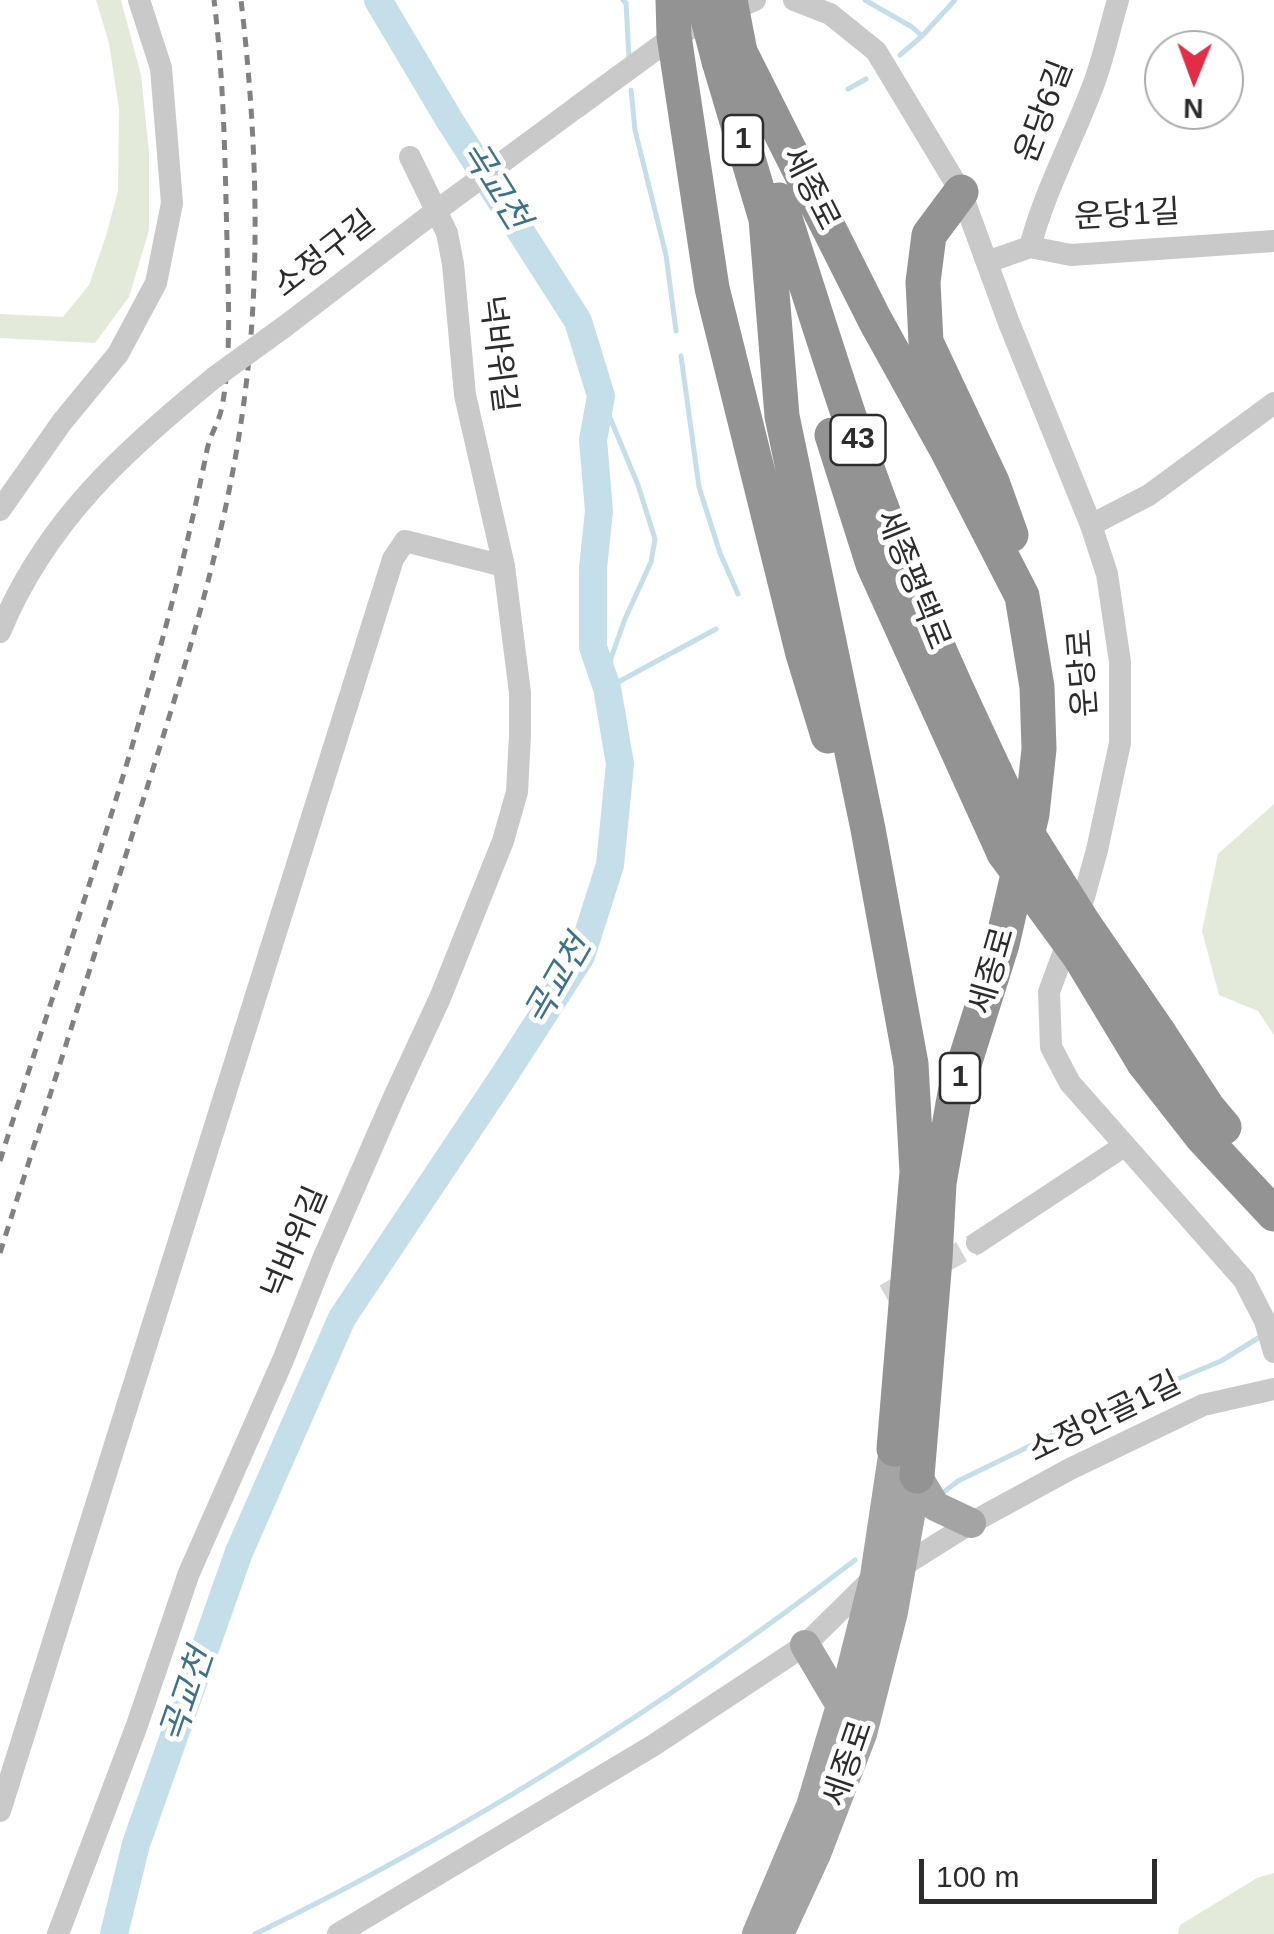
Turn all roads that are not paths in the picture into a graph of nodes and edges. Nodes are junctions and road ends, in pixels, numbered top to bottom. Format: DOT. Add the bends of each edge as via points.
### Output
graph roads {
  1 [pos="139,0"];
  2 [pos="674,0"];
  3 [pos="703,0"];
  4 [pos="730,0"];
  5 [pos="756,0"];
  6 [pos="794,0"];
  7 [pos="1118,0"];
  8 [pos="674,36"];
  9 [pos="730,56"];
  10 [pos="410,157"];
  11 [pos="962,192"];
  12 [pos="766,219"];
  13 [pos="1274,240"];
  14 [pos="1030,246"];
  15 [pos="987,262"];
  16 [pos="1274,402"];
  17 [pos="0,510"];
  18 [pos="1090,525"];
  19 [pos="504,566"];
  20 [pos="8,587"];
  21 [pos="0,632"];
  22 [pos="1037,687"];
  23 [pos="888,936"];
  24 [pos="1152,1048"];
  25 [pos="1124,1146"];
  26 [pos="1274,1184"];
  27 [pos="1274,1214"];
  28 [pos="977,1243"];
  29 [pos="1274,1352"];
  30 [pos="1274,1389"];
  31 [pos="894,1449"];
  32 [pos="917,1476"];
  33 [pos="972,1522"];
  34 [pos="888,1572"];
  35 [pos="805,1645"];
  36 [pos="841,1706"];
  37 [pos="0,1812"];
  38 [pos="58,1934"];
  39 [pos="338,1934"];
  40 [pos="757,1934"];
  41 [pos="779,1934"];
  1 -- 17 [label="street" via="161,68 172,203 156,283 118,354"];
  2 -- 8 [label="highway"];
  3 -- 9 [label="highway, 1, bridge"];
  4 -- 9 [label="highway, 1, bridge"];
  5 -- 8 [label="street, 소정구길"];
  6 -- 11 [label="street, 운당로" via="830,14 876,51"];
  7 -- 14 [label="street, 운당6길" via="1093,86"];
  8 -- 20 [label="street, 소정구길, bridge" via="147,432"];
  8 -- 23 [label="highway" via="712,288 803,654"];
  9 -- 12 [label="highway, 세종로 / 1"];
  9 -- 22 [label="highway, 세종로 / 1" via="1022,596"];
  9 -- 24 [label="highway, 세종평택로 / 43, bridge" via="845,405 957,692 1016,814"];
  10 -- 19 [label="street, 넉바위길" via="447,233 466,395"];
  11 -- 15 [label="street, 운당로"];
  11 -- 22 [label="highway" via="929,234 922,282 926,342 992,482 1033,597"];
  12 -- 23 [label="highway, 세종로 / 1" via="782,416"];
  12 -- 24 [label="highway, 세종평택로 / 43, bridge" via="873,564 1004,853"];
  13 -- 14 [label="street, 운당1길" via="1071,254"];
  14 -- 15 [label="street, 운당1길"];
  15 -- 18 [label="street, 운당로"];
  16 -- 18 [label="street" via="1149,495"];
  18 -- 25 [label="street, 운당로" via="1107,574 1120,662 1120,743 1084,897 1049,992 1051,1047 1070,1083"];
  19 -- 37 [label="street" via="405,541 393,559"];
  19 -- 38 [label="street, 넉바위길" via="520,735 517,792 503,841 196,1558"];
  20 -- 21 [label="street, 소정구길"];
  22 -- 32 [label="highway, 세종로 / 1" via="1040,748 1032,814 1002,944 955,1093 939,1183"];
  23 -- 31 [label="highway, 세종로 / 1" via="911,1064 917,1172"];
  24 -- 26 [label="highway, 43"];
  24 -- 27 [label="highway, 43" via="1202,1137"];
  25 -- 28 [label="street"];
  25 -- 29 [label="street, 운당로" via="1244,1280"];
  30 -- 33 [label="street, 소정안골1길" via="1202,1404"];
  31 -- 34 [label="main road, 세종로 / 1" via="878,1542"];
  32 -- 33 [label="main road" via="935,1506"];
  32 -- 34 [label="main road, 세종로 / 1"];
  33 -- 34 [label="street, 소정안골1길"];
  34 -- 35 [label="street, 소정안골1길"];
  34 -- 36 [label="main road, 세종로 / 1"];
  34 -- 41 [label="main road, 세종로 / 1" via="862,1734"];
  35 -- 36 [label="main road"];
  35 -- 39 [label="street" via="654,1745"];
  36 -- 40 [label="main road, 세종로 / 1" via="811,1806"];
}
